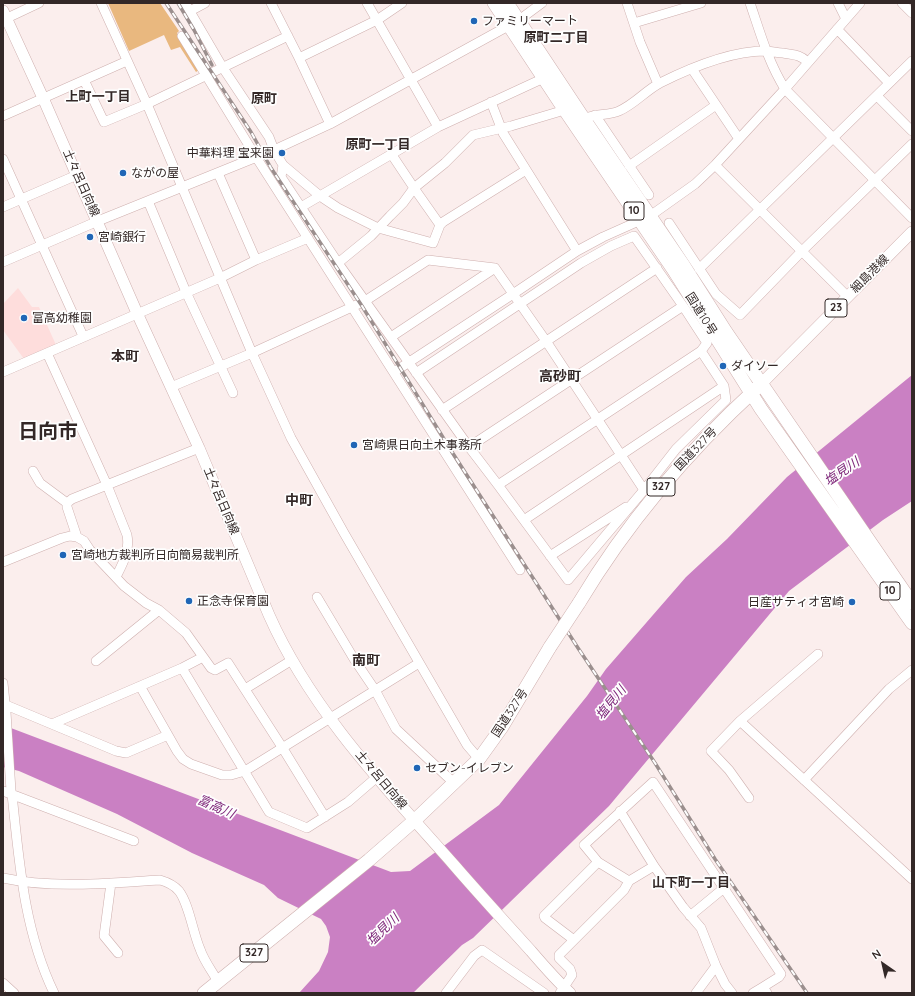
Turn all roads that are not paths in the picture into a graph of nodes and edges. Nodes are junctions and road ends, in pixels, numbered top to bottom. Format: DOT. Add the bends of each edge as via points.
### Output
graph roads {
  1 [pos="39,3"];
  2 [pos="101,3"];
  3 [pos="205,3"];
  4 [pos="272,3"];
  5 [pos="367,3"];
  6 [pos="402,3"];
  7 [pos="494,3"];
  8 [pos="507,3"];
  9 [pos="542,3"];
  10 [pos="627,3"];
  11 [pos="701,3"];
  12 [pos="750,3"];
  13 [pos="838,3"];
  14 [pos="860,3"];
  15 [pos="902,3"];
  16 [pos="187,7"];
  17 [pos="912,13"];
  18 [pos="4,16"];
  19 [pos="846,19"];
  20 [pos="376,20"];
  21 [pos="514,23"];
  22 [pos="634,23"];
  23 [pos="837,29"];
  24 [pos="182,36"];
  25 [pos="288,36"];
  26 [pos="766,51"];
  27 [pos="299,58"];
  28 [pos="127,61"];
  29 [pos="912,61"];
  30 [pos="808,62"];
  31 [pos="223,68"];
  32 [pos="692,69"];
  33 [pos="206,76"];
  34 [pos="544,78"];
  35 [pos="84,80"];
  36 [pos="411,80"];
  37 [pos="889,83"];
  38 [pos="658,84"];
  39 [pos="785,89"];
  40 [pos="877,96"];
  41 [pos="43,98"];
  42 [pos="491,102"];
  43 [pos="147,104"];
  44 [pos="716,105"];
  45 [pos="564,109"];
  46 [pos="3,116"];
  47 [pos="590,117"];
  48 [pos="330,124"];
  49 [pos="438,127"];
  50 [pos="500,128"];
  51 [pos="912,131"];
  52 [pos="833,138"];
  53 [pos="739,139"];
  54 [pos="912,144"];
  55 [pos="274,150"];
  56 [pos="392,155"];
  57 [pos="256,157"];
  58 [pos="3,159"];
  59 [pos="715,164"];
  60 [pos="283,165"];
  61 [pos="629,166"];
  62 [pos="526,170"];
  63 [pos="218,173"];
  64 [pos="77,175"];
  65 [pos="874,180"];
  66 [pos="181,188"];
  67 [pos="414,188"];
  68 [pos="649,195"];
  69 [pos="320,196"];
  70 [pos="21,199"];
  71 [pos="148,201"];
  72 [pos="3,207"];
  73 [pos="301,207"];
  74 [pos="761,209"];
  75 [pos="645,218"];
  76 [pos="912,218"];
  77 [pos="98,221"];
  78 [pos="669,223"];
  79 [pos="440,225"];
  80 [pos="378,228"];
  81 [pos="912,232"];
  82 [pos="308,238"];
  83 [pos="432,243"];
  84 [pos="42,244"];
  85 [pos="802,250"];
  86 [pos="577,251"];
  87 [pos="256,260"];
  88 [pos="428,260"];
  89 [pos="3,262"];
  90 [pos="338,263"];
  91 [pos="495,268"];
  92 [pos="657,268"];
  93 [pos="698,269"];
  94 [pos="220,278"];
  95 [pos="186,292"];
  96 [pos="513,294"];
  97 [pos="848,297"];
  98 [pos="365,300"];
  99 [pos="520,304"];
  100 [pos="683,306"];
  101 [pos="352,307"];
  102 [pos="137,313"];
  103 [pos="83,336"];
  104 [pos="391,337"];
  105 [pos="546,341"];
  106 [pos="701,351"];
  107 [pos="47,353"];
  108 [pos="252,353"];
  109 [pos="409,363"];
  110 [pos="221,366"];
  111 [pos="3,372"];
  112 [pos="394,372"];
  113 [pos="416,373"];
  114 [pos="571,380"];
  115 [pos="724,386"];
  116 [pos="171,387"];
  117 [pos="756,388"];
  118 [pos="233,393"];
  119 [pos="442,410"];
  120 [pos="596,419"];
  121 [pos="469,447"];
  122 [pos="199,448"];
  123 [pos="621,456"];
  124 [pos="33,471"];
  125 [pos="107,485"];
  126 [pos="498,485"];
  127 [pos="644,490"];
  128 [pos="634,502"];
  129 [pos="67,503"];
  130 [pos="524,520"];
  131 [pos="77,537"];
  132 [pos="550,556"];
  133 [pos="873,556"];
  134 [pos="3,562"];
  135 [pos="520,570"];
  136 [pos="116,577"];
  137 [pos="317,598"];
  138 [pos="912,603"];
  139 [pos="159,610"];
  140 [pos="912,623"];
  141 [pos="818,654"];
  142 [pos="204,657"];
  143 [pos="292,660"];
  144 [pos="96,661"];
  145 [pos="419,663"];
  146 [pos="182,668"];
  147 [pos="912,670"];
  148 [pos="3,683"];
  149 [pos="140,686"];
  150 [pos="245,689"];
  151 [pos="375,690"];
  152 [pos="5,704"];
  153 [pos="329,718"];
  154 [pos="740,721"];
  155 [pos="52,724"];
  156 [pos="168,735"];
  157 [pos="282,747"];
  158 [pos="479,759"];
  159 [pos="245,771"];
  160 [pos="377,777"];
  161 [pos="804,780"];
  162 [pos="453,782"];
  163 [pos="9,792"];
  164 [pos="749,798"];
  165 [pos="3,800"];
  166 [pos="620,811"];
  167 [pos="325,816"];
  168 [pos="418,824"];
  169 [pos="134,841"];
  170 [pos="598,862"];
  171 [pos="654,866"];
  172 [pos="3,878"];
  173 [pos="912,879"];
  174 [pos="21,881"];
  175 [pos="629,882"];
  176 [pos="110,883"];
  177 [pos="724,888"];
  178 [pos="690,916"];
  179 [pos="574,940"];
  180 [pos="118,953"];
  181 [pos="716,966"];
  182 [pos="218,982"];
  183 [pos="3,983"];
  184 [pos="765,990"];
  185 [pos="565,991"];
  186 [pos="14,993"];
  187 [pos="54,993"];
  188 [pos="204,993"];
  189 [pos="446,993"];
  190 [pos="544,993"];
  191 [pos="696,993"];
  192 [pos="732,993"];
  193 [pos="753,993"];
  1 -- 18 [label="street"];
  2 -- 28 [label="street"];
  3 -- 16 [label="street"];
  4 -- 25 [label="street"];
  5 -- 20 [label="street"];
  6 -- 20 [label="street"];
  7 -- 21 [label="highway, 国道10号 / 10"];
  8 -- 21 [label="highway, 国道10号 / 10"];
  9 -- 21 [label="street"];
  10 -- 22 [label="street"];
  11 -- 22 [label="street"];
  12 -- 26 [label="street"];
  13 -- 19 [label="street"];
  14 -- 19 [label="street"];
  15 -- 17 [label="street"];
  16 -- 31 [label="street"];
  18 -- 41 [label="main road, 土々呂日向線"];
  19 -- 23 [label="street"];
  20 -- 27 [label="street"];
  20 -- 36 [label="street"];
  21 -- 34 [label="highway, 国道10号 / 10"];
  21 -- 36 [label="street"];
  21 -- 47 [label="highway, 国道10号 / 10"];
  22 -- 38 [label="street"];
  23 -- 30 [label="street"];
  23 -- 37 [label="street"];
  24 -- 33 [label="street"];
  25 -- 27 [label="street"];
  25 -- 31 [label="street"];
  26 -- 30 [label="street" via="802,56"];
  26 -- 32 [label="street" via="733,54"];
  26 -- 39 [label="street"];
  27 -- 48 [label="street"];
  28 -- 35 [label="street"];
  28 -- 43 [label="street"];
  29 -- 37 [label="street"];
  30 -- 39 [label="street"];
  31 -- 33 [label="street"];
  31 -- 55 [label="street" via="269,137"];
  32 -- 38 [label="street"];
  32 -- 44 [label="street"];
  33 -- 43 [label="street"];
  33 -- 57 [label="street"];
  34 -- 42 [label="street"];
  34 -- 45 [label="highway, 国道10号 / 10"];
  35 -- 41 [label="street"];
  35 -- 43 [label="street" via="104,122"];
  36 -- 48 [label="street"];
  36 -- 49 [label="street"];
  37 -- 40 [label="street"];
  38 -- 47 [label="street" via="619,111"];
  39 -- 52 [label="street"];
  39 -- 53 [label="street"];
  40 -- 51 [label="street"];
  40 -- 52 [label="street"];
  41 -- 46 [label="street"];
  41 -- 64 [label="main road, 土々呂日向線"];
  42 -- 49 [label="street"];
  42 -- 50 [label="street"];
  43 -- 66 [label="street"];
  44 -- 53 [label="street"];
  44 -- 61 [label="street"];
  45 -- 50 [label="street"];
  45 -- 75 [label="highway, 国道10号 / 10"];
  47 -- 61 [label="street"];
  47 -- 75 [label="highway, 国道10号 / 10"];
  48 -- 55 [label="street"];
  49 -- 56 [label="street"];
  50 -- 62 [label="street"];
  50 -- 67 [label="street" via="473,135 445,163"];
  52 -- 65 [label="street"];
  52 -- 74 [label="street"];
  53 -- 59 [label="street"];
  54 -- 65 [label="street"];
  55 -- 57 [label="street"];
  55 -- 60 [label="street"];
  56 -- 67 [label="street"];
  56 -- 69 [label="street"];
  57 -- 63 [label="street"];
  57 -- 82 [label="street"];
  58 -- 70 [label="street"];
  59 -- 74 [label="street"];
  59 -- 75 [label="street" via="695,184"];
  60 -- 69 [label="street"];
  60 -- 73 [label="street" via="281,177"];
  61 -- 68 [label="street"];
  62 -- 79 [label="street"];
  62 -- 86 [label="street"];
  63 -- 66 [label="street"];
  63 -- 87 [label="street"];
  64 -- 70 [label="street"];
  64 -- 77 [label="main road, 土々呂日向線"];
  65 -- 76 [label="street"];
  65 -- 85 [label="street"];
  66 -- 71 [label="street"];
  66 -- 94 [label="street"];
  67 -- 79 [label="street"];
  67 -- 80 [label="street" via="404,203"];
  69 -- 73 [label="street"];
  69 -- 80 [label="street"];
  70 -- 72 [label="street"];
  70 -- 84 [label="street"];
  71 -- 77 [label="street"];
  71 -- 95 [label="street"];
  73 -- 90 [label="street"];
  74 -- 85 [label="street"];
  74 -- 93 [label="street"];
  75 -- 86 [label="street"];
  75 -- 117 [label="highway, 国道10号 / 10" via="673,269"];
  77 -- 84 [label="street"];
  77 -- 102 [label="main road, 土々呂日向線"];
  78 -- 93 [label="street"];
  79 -- 83 [label="street"];
  80 -- 83 [label="street"];
  80 -- 90 [label="street"];
  81 -- 97 [label="main road, 細島港線 / 23"];
  82 -- 87 [label="street"];
  82 -- 101 [label="street"];
  83 -- 88 [label="street"];
  84 -- 89 [label="street"];
  84 -- 103 [label="street"];
  85 -- 93 [label="street" via="740,315 716,294"];
  85 -- 97 [label="street"];
  86 -- 96 [label="street"];
  87 -- 94 [label="street"];
  88 -- 91 [label="street"];
  88 -- 98 [label="street"];
  90 -- 98 [label="street"];
  91 -- 96 [label="street"];
  91 -- 104 [label="street"];
  92 -- 99 [label="street" via="634,236 601,251"];
  92 -- 100 [label="street"];
  92 -- 105 [label="street"];
  94 -- 95 [label="street"];
  94 -- 108 [label="street"];
  95 -- 102 [label="street"];
  95 -- 110 [label="street"];
  96 -- 99 [label="street"];
  96 -- 109 [label="street"];
  97 -- 117 [label="main road, 細島港線 / 23"];
  98 -- 101 [label="street"];
  98 -- 104 [label="street"];
  99 -- 105 [label="street"];
  99 -- 113 [label="street"];
  100 -- 106 [label="street" via="707,343"];
  100 -- 114 [label="street"];
  101 -- 108 [label="street"];
  101 -- 112 [label="street"];
  102 -- 103 [label="street"];
  102 -- 116 [label="main road, 土々呂日向線"];
  103 -- 107 [label="street"];
  104 -- 109 [label="street"];
  105 -- 114 [label="street"];
  105 -- 119 [label="street"];
  106 -- 115 [label="street"];
  106 -- 120 [label="street"];
  107 -- 111 [label="street"];
  107 -- 125 [label="street"];
  108 -- 110 [label="street"];
  108 -- 145 [label="street" via="291,438"];
  109 -- 112 [label="street"];
  109 -- 113 [label="street"];
  110 -- 116 [label="street"];
  110 -- 118 [label="street"];
  112 -- 135 [label="street"];
  113 -- 119 [label="street"];
  114 -- 120 [label="street"];
  114 -- 121 [label="street"];
  115 -- 123 [label="street"];
  115 -- 127 [label="street" via="726,400 676,449"];
  116 -- 122 [label="main road, 土々呂日向線"];
  117 -- 133 [label="highway, 国道10号 / 10" via="781,414"];
  117 -- 133 [label="highway, 国道10号 / 10" via="770,422"];
  117 -- 158 [label="highway, 国道327号 / 327, bridge" via="675,470 632,523 598,570 502,728"];
  119 -- 121 [label="street"];
  120 -- 123 [label="street"];
  120 -- 126 [label="street"];
  121 -- 126 [label="street"];
  122 -- 125 [label="street"];
  122 -- 143 [label="main road, 土々呂日向線" via="269,615"];
  123 -- 127 [label="street"];
  123 -- 130 [label="street"];
  124 -- 129 [label="street" via="40,483"];
  125 -- 129 [label="street"];
  125 -- 136 [label="street" via="129,543"];
  126 -- 130 [label="street"];
  127 -- 128 [label="street"];
  128 -- 132 [label="street"];
  128 -- 132 [label="street" via="568,580"];
  129 -- 131 [label="street"];
  130 -- 132 [label="street"];
  131 -- 134 [label="street" via="62,538"];
  131 -- 136 [label="street" via="84,541"];
  133 -- 138 [label="highway, 国道10号 / 10"];
  133 -- 140 [label="highway, 国道10号 / 10"];
  136 -- 139 [label="street" via="128,590"];
  137 -- 151 [label="street"];
  139 -- 142 [label="street" via="186,633"];
  139 -- 144 [label="street"];
  141 -- 154 [label="street"];
  142 -- 146 [label="street"];
  142 -- 150 [label="street" via="215,670 228,663"];
  143 -- 150 [label="street"];
  143 -- 153 [label="main road, 土々呂日向線"];
  145 -- 151 [label="street"];
  145 -- 158 [label="street" via="467,744"];
  146 -- 149 [label="street"];
  146 -- 159 [label="street"];
  147 -- 161 [label="street" via="889,689"];
  148 -- 152 [label="street"];
  149 -- 155 [label="street"];
  149 -- 156 [label="street"];
  150 -- 157 [label="street"];
  151 -- 153 [label="street"];
  151 -- 162 [label="street" via="396,729"];
  152 -- 155 [label="street"];
  152 -- 163 [label="street"];
  153 -- 157 [label="street"];
  153 -- 160 [label="main road, 土々呂日向線"];
  154 -- 161 [label="street"];
  154 -- 164 [label="street" via="711,751 729,770"];
  155 -- 156 [label="street" via="126,753"];
  156 -- 159 [label="street" via="183,759 191,764 222,775"];
  157 -- 159 [label="street"];
  157 -- 167 [label="street"];
  158 -- 162 [label="highway, 国道327号 / 327"];
  159 -- 167 [label="street" via="269,812 307,828"];
  160 -- 167 [label="street" via="348,802"];
  160 -- 168 [label="main road, 土々呂日向線"];
  161 -- 173 [label="street"];
  162 -- 168 [label="highway, 国道327号 / 327"];
  163 -- 165 [label="street"];
  163 -- 169 [label="street"];
  163 -- 174 [label="street"];
  166 -- 170 [label="street" via="584,845"];
  166 -- 171 [label="street"];
  166 -- 177 [label="street" via="653,782"];
  168 -- 182 [label="highway, 国道327号 / 327" via="369,860"];
  168 -- 185 [label="main road, 土々呂日向線"];
  170 -- 175 [label="street"];
  170 -- 179 [label="street" via="544,916"];
  171 -- 175 [label="street"];
  171 -- 178 [label="street"];
  172 -- 174 [label="street"];
  174 -- 176 [label="street" via="80,885"];
  174 -- 187 [label="street" via="31,931"];
  175 -- 179 [label="street"];
  176 -- 180 [label="street" via="104,936"];
  176 -- 182 [label="street" via="160,880 178,890 206,963"];
  177 -- 178 [label="street"];
  177 -- 184 [label="street" via="781,974"];
  178 -- 181 [label="street" via="701,928"];
  179 -- 185 [label="street" via="559,958 570,969 572,975"];
  181 -- 191 [label="street"];
  181 -- 192 [label="street"];
  182 -- 188 [label="highway, 国道327号 / 327"];
  183 -- 186 [label="street"];
  184 -- 193 [label="street"];
  189 -- 190 [label="street" via="474,956 482,950"];
}
